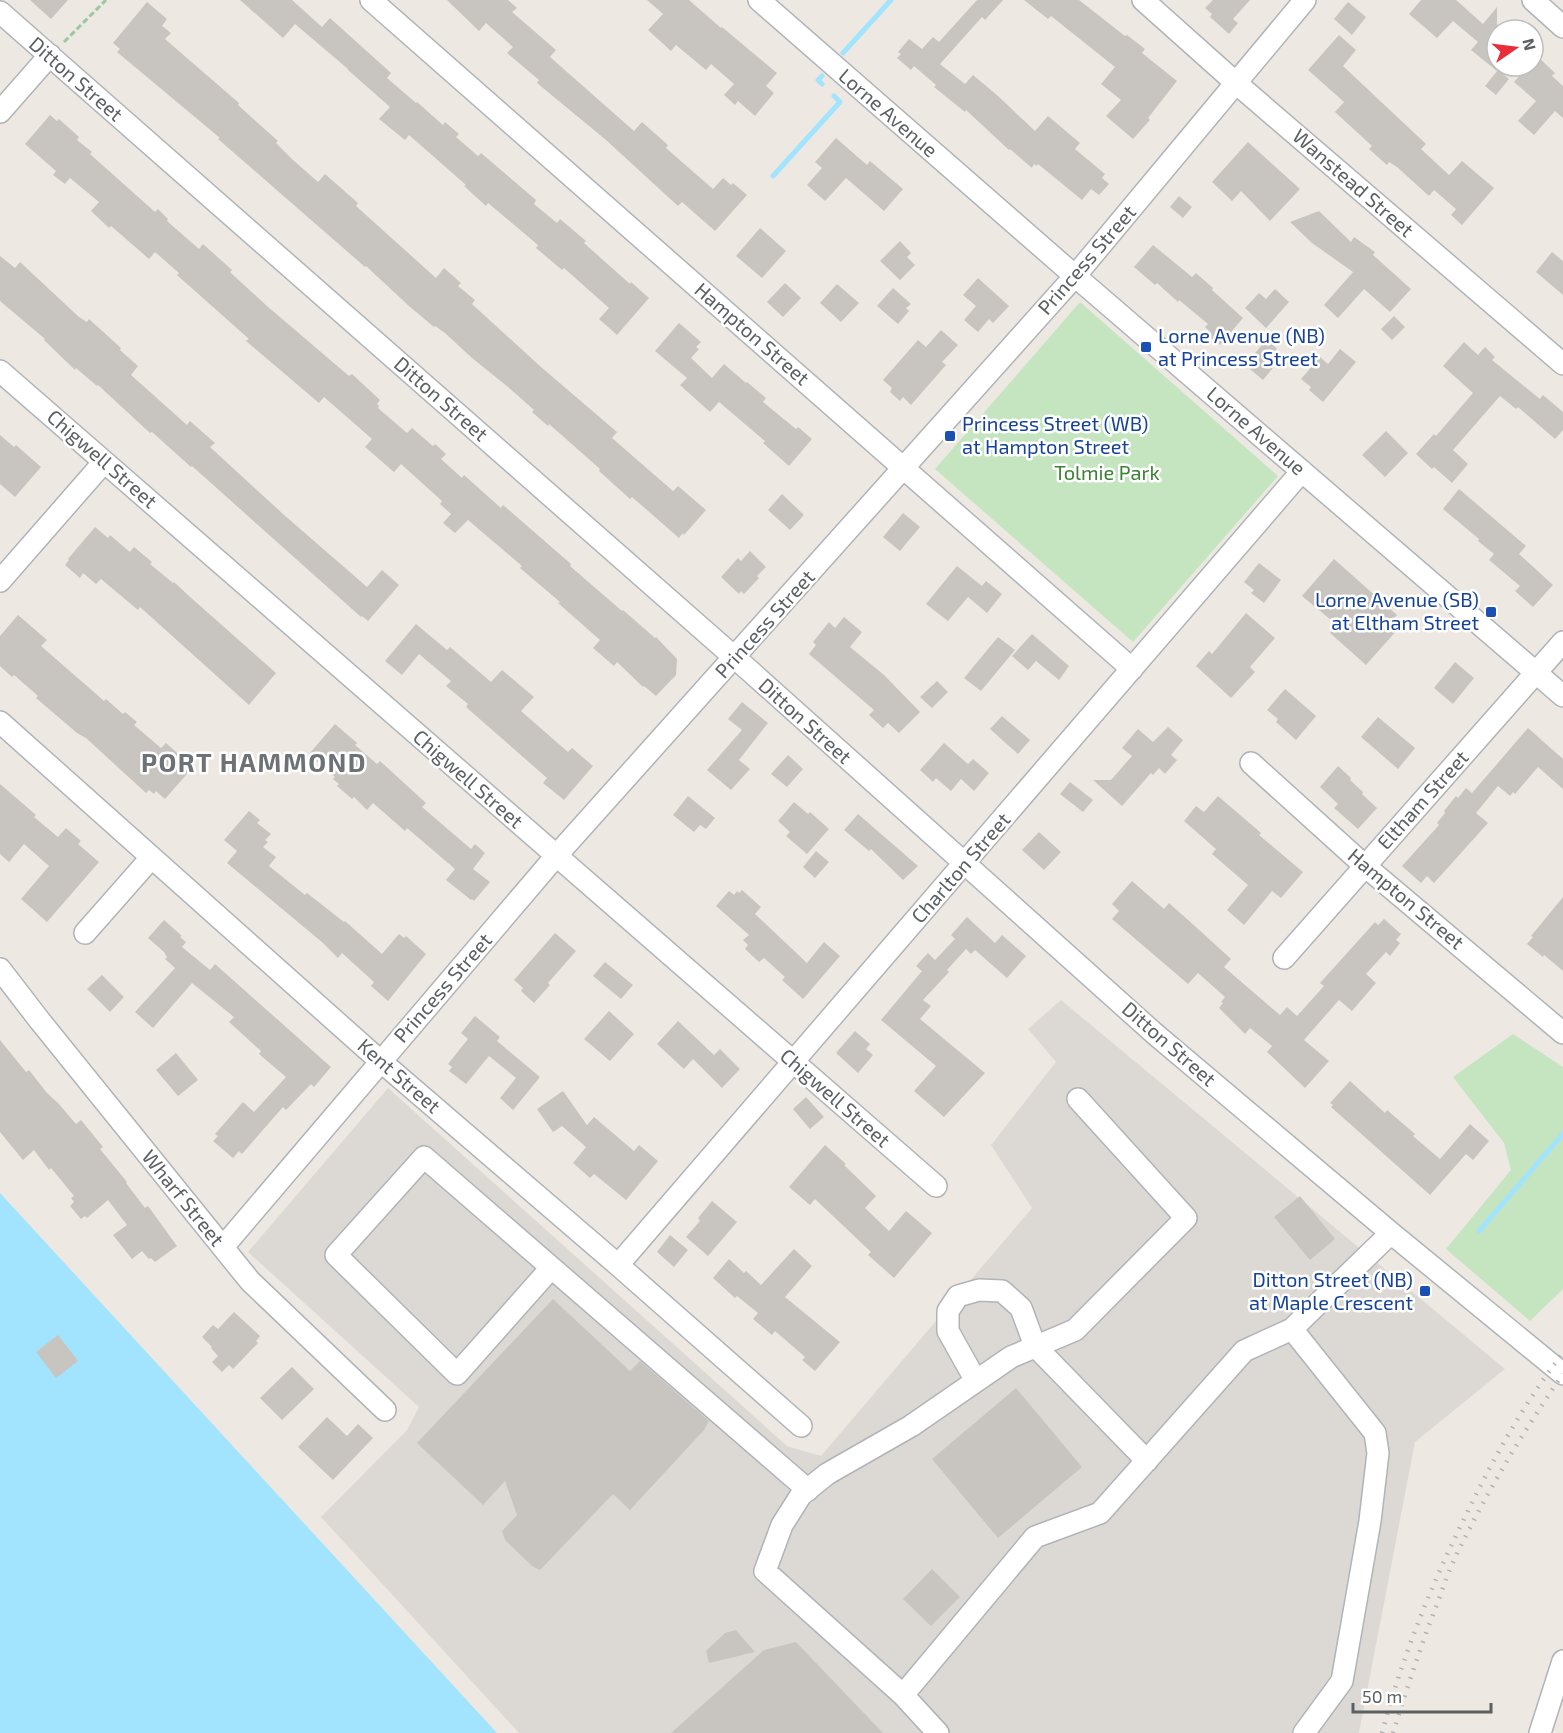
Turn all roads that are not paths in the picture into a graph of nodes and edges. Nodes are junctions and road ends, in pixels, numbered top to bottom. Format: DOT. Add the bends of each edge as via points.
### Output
graph roads {
  1 [pos="371,0"];
  2 [pos="759,0"];
  3 [pos="1143,0"];
  4 [pos="1305,0"];
  5 [pos="1533,0"];
  6 [pos="0,12"];
  7 [pos="1563,27"];
  8 [pos="50,56"];
  9 [pos="1236,83"];
  10 [pos="0,112"];
  11 [pos="1075,276"];
  12 [pos="1563,364"];
  13 [pos="0,371"];
  14 [pos="104,462"];
  15 [pos="904,467"];
  16 [pos="1302,471"];
  17 [pos="0,581"];
  18 [pos="1563,642"];
  19 [pos="735,658"];
  20 [pos="1132,669"];
  21 [pos="1536,672"];
  22 [pos="1563,696"];
  23 [pos="0,722"];
  24 [pos="1251,763"];
  25 [pos="556,856"];
  26 [pos="151,858"];
  27 [pos="965,864"];
  28 [pos="1365,866"];
  29 [pos="85,933"];
  30 [pos="1284,958"];
  31 [pos="0,969"];
  32 [pos="1563,1033"];
  33 [pos="381,1061"];
  34 [pos="793,1062"];
  35 [pos="1078,1098"];
  36 [pos="936,1186"];
  37 [pos="1391,1233"];
  38 [pos="223,1247"];
  39 [pos="618,1265"];
  40 [pos="551,1268"];
  41 [pos="1292,1329"];
  42 [pos="1035,1346"];
  43 [pos="1563,1374"];
  44 [pos="976,1381"];
  45 [pos="385,1410"];
  46 [pos="801,1426"];
  47 [pos="1147,1461"];
  48 [pos="808,1490"];
  49 [pos="1563,1661"];
  50 [pos="903,1695"];
  51 [pos="938,1733"];
  52 [pos="1304,1733"];
  53 [pos="1540,1733"];
  1 -- 15 [label="street, Hampton Street"];
  2 -- 11 [label="street, Lorne Avenue"];
  3 -- 9 [label="street, Wanstead Street"];
  4 -- 9 [label="street, Princess Street"];
  5 -- 7 [label="street"];
  6 -- 8 [label="street, Ditton Street"];
  8 -- 10 [label="street"];
  8 -- 19 [label="street, Ditton Street"];
  9 -- 11 [label="street, Princess Street"];
  9 -- 12 [label="street, Wanstead Street"];
  11 -- 15 [label="street, Princess Street"];
  11 -- 16 [label="street, Lorne Avenue"];
  13 -- 14 [label="street, Chigwell Street"];
  14 -- 17 [label="street"];
  14 -- 25 [label="street, Chigwell Street"];
  15 -- 19 [label="street, Princess Street"];
  15 -- 20 [label="street, Hampton Street"];
  16 -- 20 [label="street, Charlton Street"];
  16 -- 21 [label="street, Lorne Avenue"];
  18 -- 21 [label="street, Eltham Street"];
  19 -- 25 [label="street, Princess Street"];
  19 -- 27 [label="street, Ditton Street"];
  20 -- 27 [label="street, Charlton Street"];
  21 -- 22 [label="street, Lorne Avenue"];
  21 -- 28 [label="street, Eltham Street"];
  23 -- 26 [label="street, Kent Street"];
  24 -- 28 [label="street, Hampton Street"];
  25 -- 33 [label="street, Princess Street"];
  25 -- 34 [label="street, Chigwell Street"];
  26 -- 29 [label="street"];
  26 -- 33 [label="street, Kent Street"];
  27 -- 34 [label="street, Charlton Street"];
  27 -- 37 [label="street, Ditton Street" via="1155,1034"];
  28 -- 30 [label="street, Eltham Street"];
  28 -- 32 [label="street, Hampton Street"];
  31 -- 38 [label="street, Wharf Street"];
  33 -- 38 [label="street, Princess Street"];
  33 -- 39 [label="street, Kent Street"];
  34 -- 36 [label="street, Chigwell Street"];
  34 -- 39 [label="street, Charlton Street"];
  35 -- 42 [label="street" via="1186,1218 1075,1330"];
  37 -- 41 [label="street"];
  37 -- 43 [label="street, Ditton Street"];
  38 -- 45 [label="street, Wharf Street" via="250,1281"];
  39 -- 46 [label="street, Kent Street"];
  40 -- 40 [label="street" via="424,1157 336,1255 457,1374"];
  40 -- 48 [label="street"];
  41 -- 47 [label="street" via="1244,1351"];
  41 -- 52 [label="street" via="1375,1433 1378,1453 1342,1681"];
  42 -- 44 [label="street"];
  42 -- 44 [label="street" via="1021,1308 1002,1291 979,1290 958,1296 948,1311 948,1330"];
  42 -- 47 [label="street"];
  44 -- 48 [label="street" via="911,1426 827,1474"];
  47 -- 50 [label="street" via="1100,1513 1035,1537"];
  48 -- 50 [label="street" via="783,1525 765,1571"];
  49 -- 53 [label="street"];
  50 -- 51 [label="street"];
}
